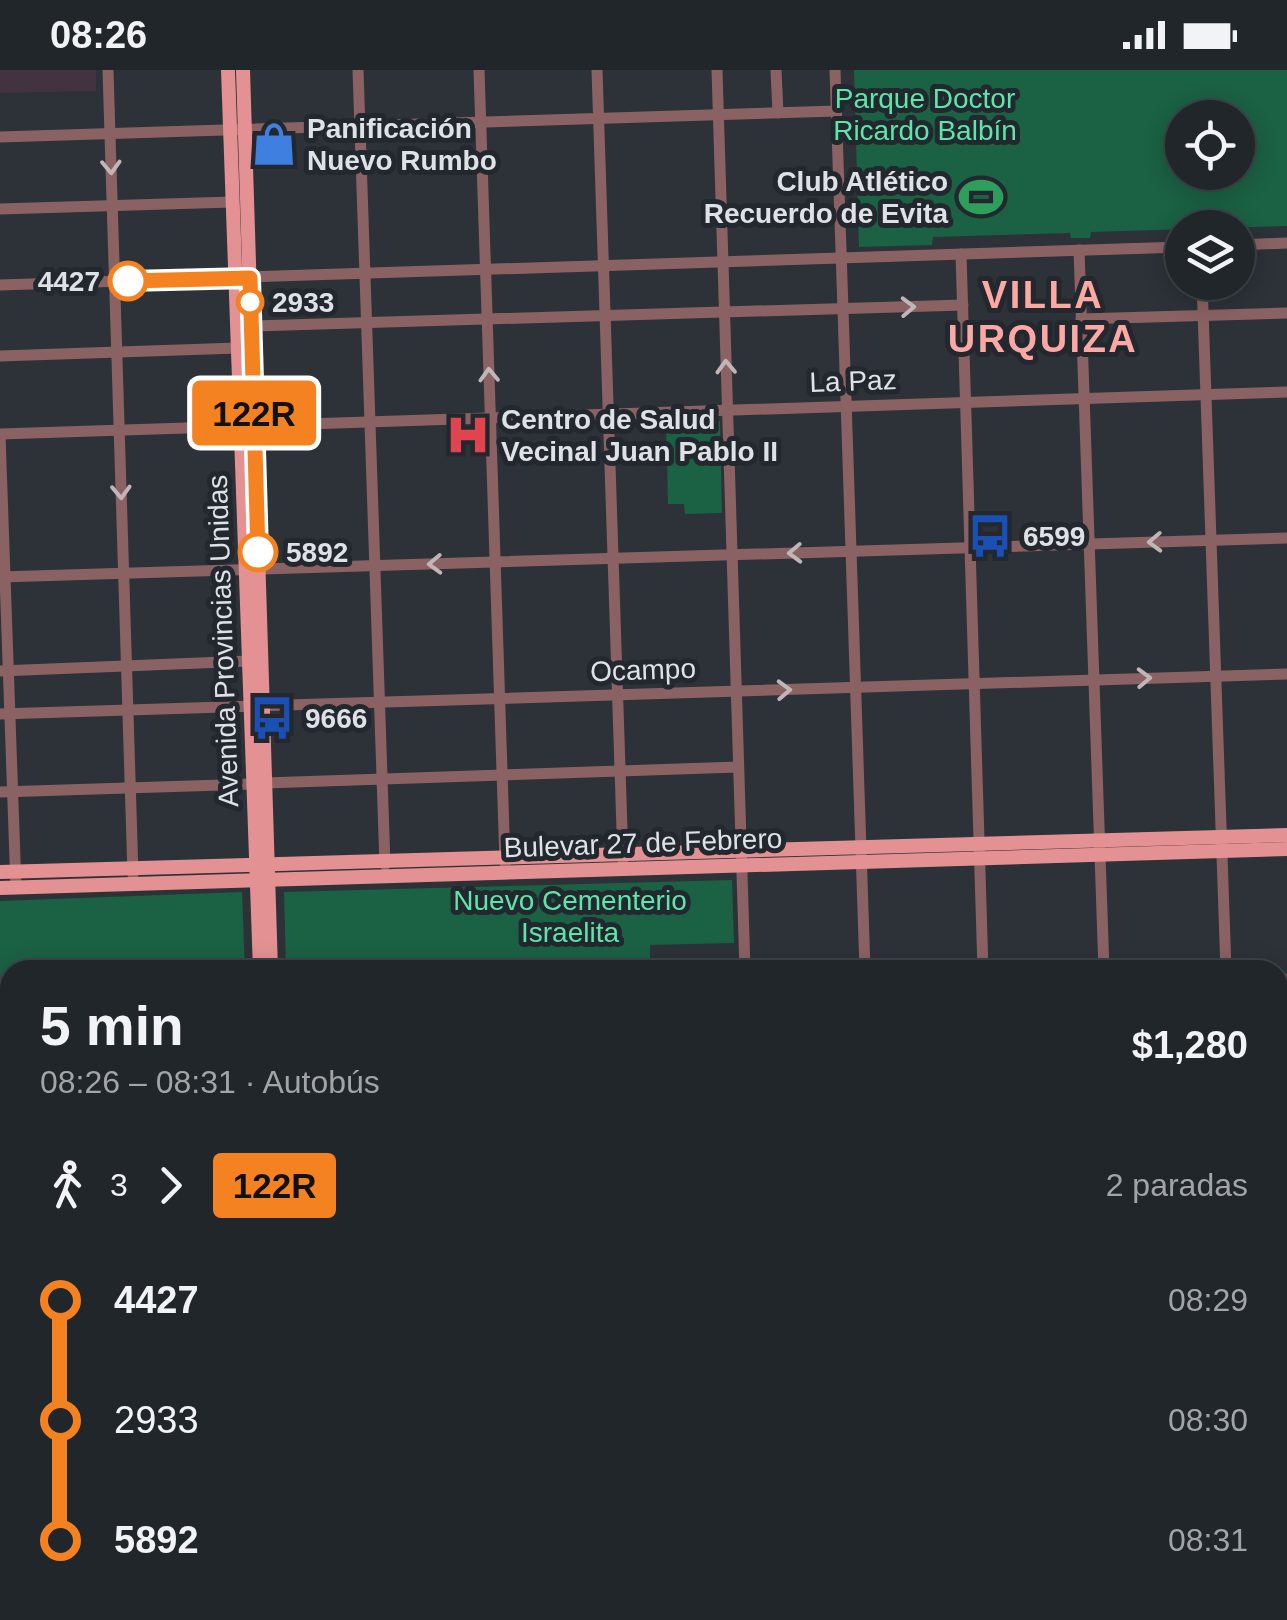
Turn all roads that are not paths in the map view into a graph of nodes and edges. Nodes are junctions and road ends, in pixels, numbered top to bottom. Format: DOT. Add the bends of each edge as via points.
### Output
graph roads {
  1 [pos="108,70"];
  2 [pos="228,70"];
  3 [pos="243,70"];
  4 [pos="358,70"];
  5 [pos="479,70"];
  6 [pos="597,70"];
  7 [pos="716,70"];
  8 [pos="776,70"];
  9 [pos="836,70"];
  10 [pos="837,111"];
  11 [pos="778,113"];
  12 [pos="718,115"];
  13 [pos="598,118"];
  14 [pos="480,122"];
  15 [pos="360,126"];
  16 [pos="238,130"];
  17 [pos="110,134"];
  18 [pos="0,137"];
  19 [pos="232,202"];
  20 [pos="112,205"];
  21 [pos="0,208"];
  22 [pos="1287,244"];
  23 [pos="1255,245"];
  24 [pos="1165,247"];
  25 [pos="1079,250"];
  26 [pos="962,254"];
  27 [pos="841,258"];
  28 [pos="722,262"];
  29 [pos="602,266"];
  30 [pos="485,270"];
  31 [pos="363,274"];
  32 [pos="242,278"];
  33 [pos="114,282"];
  34 [pos="0,285"];
  35 [pos="1203,300"];
  36 [pos="963,305"];
  37 [pos="843,309"];
  38 [pos="724,312"];
  39 [pos="1287,313"];
  40 [pos="1203,315"];
  41 [pos="604,316"];
  42 [pos="487,319"];
  43 [pos="1082,319"];
  44 [pos="366,323"];
  45 [pos="251,326"];
  46 [pos="238,348"];
  47 [pos="117,352"];
  48 [pos="0,356"];
  49 [pos="1287,392"];
  50 [pos="1206,394"];
  51 [pos="1084,398"];
  52 [pos="966,402"];
  53 [pos="846,406"];
  54 [pos="727,410"];
  55 [pos="607,414"];
  56 [pos="490,418"];
  57 [pos="372,422"];
  58 [pos="247,426"];
  59 [pos="119,430"];
  60 [pos="0,434"];
  61 [pos="1287,538"];
  62 [pos="1211,541"];
  63 [pos="1089,544"];
  64 [pos="970,548"];
  65 [pos="850,552"];
  66 [pos="732,555"];
  67 [pos="612,559"];
  68 [pos="495,562"];
  69 [pos="376,566"];
  70 [pos="252,570"];
  71 [pos="124,573"];
  72 [pos="2,577"];
  73 [pos="249,662"];
  74 [pos="126,666"];
  75 [pos="4,670"];
  76 [pos="1287,674"];
  77 [pos="1216,676"];
  78 [pos="1094,680"];
  79 [pos="974,684"];
  80 [pos="854,688"];
  81 [pos="736,692"];
  82 [pos="617,696"];
  83 [pos="499,699"];
  84 [pos="380,702"];
  85 [pos="256,706"];
  86 [pos="128,710"];
  87 [pos="5,714"];
  88 [pos="738,766"];
  89 [pos="620,771"];
  90 [pos="502,775"];
  91 [pos="382,779"];
  92 [pos="259,784"];
  93 [pos="130,788"];
  94 [pos="6,792"];
  95 [pos="1287,835"];
  96 [pos="1222,843"];
  97 [pos="1100,846"];
  98 [pos="1287,848"];
  99 [pos="978,850"];
  100 [pos="859,854"];
  101 [pos="741,857"];
  102 [pos="623,861"];
  103 [pos="504,865"];
  104 [pos="132,868"];
  105 [pos="385,868"];
  106 [pos="8,872"];
  107 [pos="262,872"];
  108 [pos="133,884"];
  109 [pos="8,888"];
  110 [pos="260,960"];
  111 [pos="271,960"];
  112 [pos="746,960"];
  113 [pos="864,960"];
  114 [pos="983,960"];
  115 [pos="1104,960"];
  116 [pos="1226,960"];
  1 -- 17 [label="street"];
  2 -- 16 [label="main road, Avenida Provincias Unidas"];
  3 -- 16 [label="main road, Avenida Provincias Unidas"];
  4 -- 15 [label="street"];
  5 -- 14 [label="street"];
  6 -- 13 [label="street"];
  7 -- 12 [label="street"];
  8 -- 11 [label="street"];
  9 -- 10 [label="street"];
  10 -- 11 [label="street"];
  10 -- 27 [label="street"];
  11 -- 12 [label="street"];
  12 -- 13 [label="street"];
  12 -- 28 [label="street"];
  13 -- 14 [label="street"];
  13 -- 29 [label="street"];
  14 -- 15 [label="street"];
  14 -- 30 [label="street"];
  15 -- 16 [label="street"];
  15 -- 31 [label="street"];
  16 -- 17 [label="street"];
  16 -- 19 [label="main road, Avenida Provincias Unidas"];
  16 -- 32 [label="main road, Avenida Provincias Unidas"];
  17 -- 18 [label="street"];
  17 -- 20 [label="street, one-way"];
  19 -- 20 [label="street"];
  19 -- 32 [label="main road, Avenida Provincias Unidas"];
  20 -- 21 [label="street"];
  20 -- 33 [label="street"];
  22 -- 23 [label="street"];
  24 -- 25 [label="street"];
  25 -- 26 [label="street"];
  25 -- 43 [label="street"];
  26 -- 27 [label="street"];
  26 -- 36 [label="street"];
  27 -- 28 [label="street"];
  27 -- 37 [label="street"];
  28 -- 29 [label="street"];
  28 -- 38 [label="street"];
  29 -- 30 [label="street"];
  29 -- 41 [label="street"];
  30 -- 31 [label="street"];
  30 -- 42 [label="street"];
  31 -- 32 [label="street"];
  31 -- 44 [label="street"];
  32 -- 33 [label="street"];
  32 -- 45 [label="main road, Avenida Provincias Unidas"];
  32 -- 46 [label="main road, Avenida Provincias Unidas"];
  33 -- 34 [label="street"];
  33 -- 47 [label="street"];
  35 -- 40 [label="street"];
  37 -- 36 [label="street, one-way"];
  36 -- 52 [label="street"];
  37 -- 38 [label="street"];
  37 -- 53 [label="street"];
  38 -- 41 [label="street"];
  54 -- 38 [label="street, one-way"];
  39 -- 40 [label="street"];
  40 -- 43 [label="street"];
  40 -- 50 [label="street"];
  41 -- 42 [label="street"];
  41 -- 55 [label="street"];
  42 -- 44 [label="street"];
  56 -- 42 [label="street, one-way"];
  43 -- 51 [label="street"];
  44 -- 45 [label="street"];
  44 -- 57 [label="street"];
  45 -- 58 [label="main road, Avenida Provincias Unidas"];
  46 -- 47 [label="street"];
  46 -- 58 [label="main road, Avenida Provincias Unidas"];
  47 -- 48 [label="street"];
  47 -- 59 [label="street"];
  49 -- 50 [label="street, La Paz"];
  50 -- 51 [label="street, La Paz"];
  50 -- 62 [label="street"];
  51 -- 52 [label="street, La Paz"];
  51 -- 63 [label="street"];
  52 -- 53 [label="street, La Paz"];
  52 -- 64 [label="street"];
  53 -- 54 [label="street, La Paz"];
  53 -- 65 [label="street"];
  54 -- 55 [label="street, La Paz"];
  54 -- 66 [label="street"];
  55 -- 56 [label="street, La Paz"];
  55 -- 67 [label="street"];
  56 -- 57 [label="street, La Paz"];
  56 -- 68 [label="street"];
  57 -- 58 [label="street, La Paz"];
  57 -- 69 [label="street"];
  58 -- 59 [label="street, La Paz"];
  58 -- 70 [label="main road, Avenida Provincias Unidas"];
  59 -- 60 [label="street, La Paz"];
  59 -- 71 [label="street, one-way"];
  60 -- 72 [label="street"];
  61 -- 62 [label="street"];
  62 -- 63 [label="street, one-way"];
  62 -- 77 [label="street"];
  63 -- 64 [label="street"];
  63 -- 78 [label="street"];
  64 -- 65 [label="street"];
  64 -- 79 [label="street"];
  65 -- 66 [label="street, one-way"];
  65 -- 80 [label="street"];
  66 -- 67 [label="street"];
  66 -- 81 [label="street"];
  67 -- 68 [label="street"];
  67 -- 82 [label="street"];
  68 -- 69 [label="street, one-way"];
  68 -- 83 [label="street"];
  69 -- 70 [label="street"];
  69 -- 84 [label="street"];
  70 -- 71 [label="street"];
  70 -- 73 [label="main road, Avenida Provincias Unidas"];
  70 -- 85 [label="main road, Avenida Provincias Unidas"];
  71 -- 72 [label="street"];
  71 -- 74 [label="street"];
  72 -- 75 [label="street"];
  73 -- 74 [label="street"];
  73 -- 85 [label="main road, Avenida Provincias Unidas"];
  74 -- 75 [label="street"];
  74 -- 86 [label="street"];
  75 -- 87 [label="street"];
  76 -- 77 [label="street, Ocampo"];
  78 -- 77 [label="street, Ocampo, one-way"];
  77 -- 96 [label="street"];
  78 -- 79 [label="street, Ocampo"];
  78 -- 97 [label="street"];
  79 -- 80 [label="street, Ocampo"];
  79 -- 99 [label="street"];
  81 -- 80 [label="street, Ocampo, one-way"];
  80 -- 100 [label="street"];
  81 -- 82 [label="street, Ocampo"];
  81 -- 88 [label="street"];
  82 -- 83 [label="street, Ocampo"];
  82 -- 89 [label="street"];
  83 -- 84 [label="street, Ocampo"];
  83 -- 90 [label="street"];
  84 -- 85 [label="street, Ocampo"];
  84 -- 91 [label="street"];
  85 -- 86 [label="street, Ocampo"];
  85 -- 92 [label="main road, Avenida Provincias Unidas"];
  86 -- 87 [label="street, Ocampo"];
  86 -- 93 [label="street"];
  87 -- 94 [label="street"];
  88 -- 89 [label="street"];
  88 -- 101 [label="street"];
  89 -- 90 [label="street"];
  89 -- 102 [label="street"];
  90 -- 91 [label="street"];
  90 -- 103 [label="street"];
  91 -- 92 [label="street"];
  91 -- 105 [label="street"];
  92 -- 93 [label="street"];
  92 -- 107 [label="main road, Avenida Provincias Unidas"];
  93 -- 94 [label="street"];
  93 -- 104 [label="street"];
  94 -- 106 [label="street"];
  95 -- 96 [label="main road, Bulevar 27 de Febrero"];
  96 -- 97 [label="main road, Bulevar 27 de Febrero"];
  96 -- 98 [label="main road, Bulevar 27 de Febrero"];
  96 -- 116 [label="street"];
  97 -- 99 [label="main road, Bulevar 27 de Febrero"];
  97 -- 115 [label="street"];
  99 -- 100 [label="main road, Bulevar 27 de Febrero"];
  99 -- 114 [label="street"];
  100 -- 101 [label="main road, Bulevar 27 de Febrero"];
  100 -- 113 [label="street"];
  101 -- 102 [label="main road, Bulevar 27 de Febrero"];
  101 -- 112 [label="street"];
  102 -- 103 [label="main road, Bulevar 27 de Febrero"];
  103 -- 105 [label="main road, Bulevar 27 de Febrero"];
  104 -- 106 [label="main road, Bulevar 27 de Febrero"];
  104 -- 107 [label="main road, Bulevar 27 de Febrero"];
  104 -- 108 [label="street"];
  105 -- 107 [label="main road, Bulevar 27 de Febrero"];
  106 -- 109 [label="street"];
  107 -- 108 [label="main road, Bulevar 27 de Febrero"];
  107 -- 110 [label="main road, Avenida Provincias Unidas"];
  107 -- 111 [label="main road, Avenida Provincias Unidas"];
  108 -- 109 [label="main road, Bulevar 27 de Febrero"];
}
